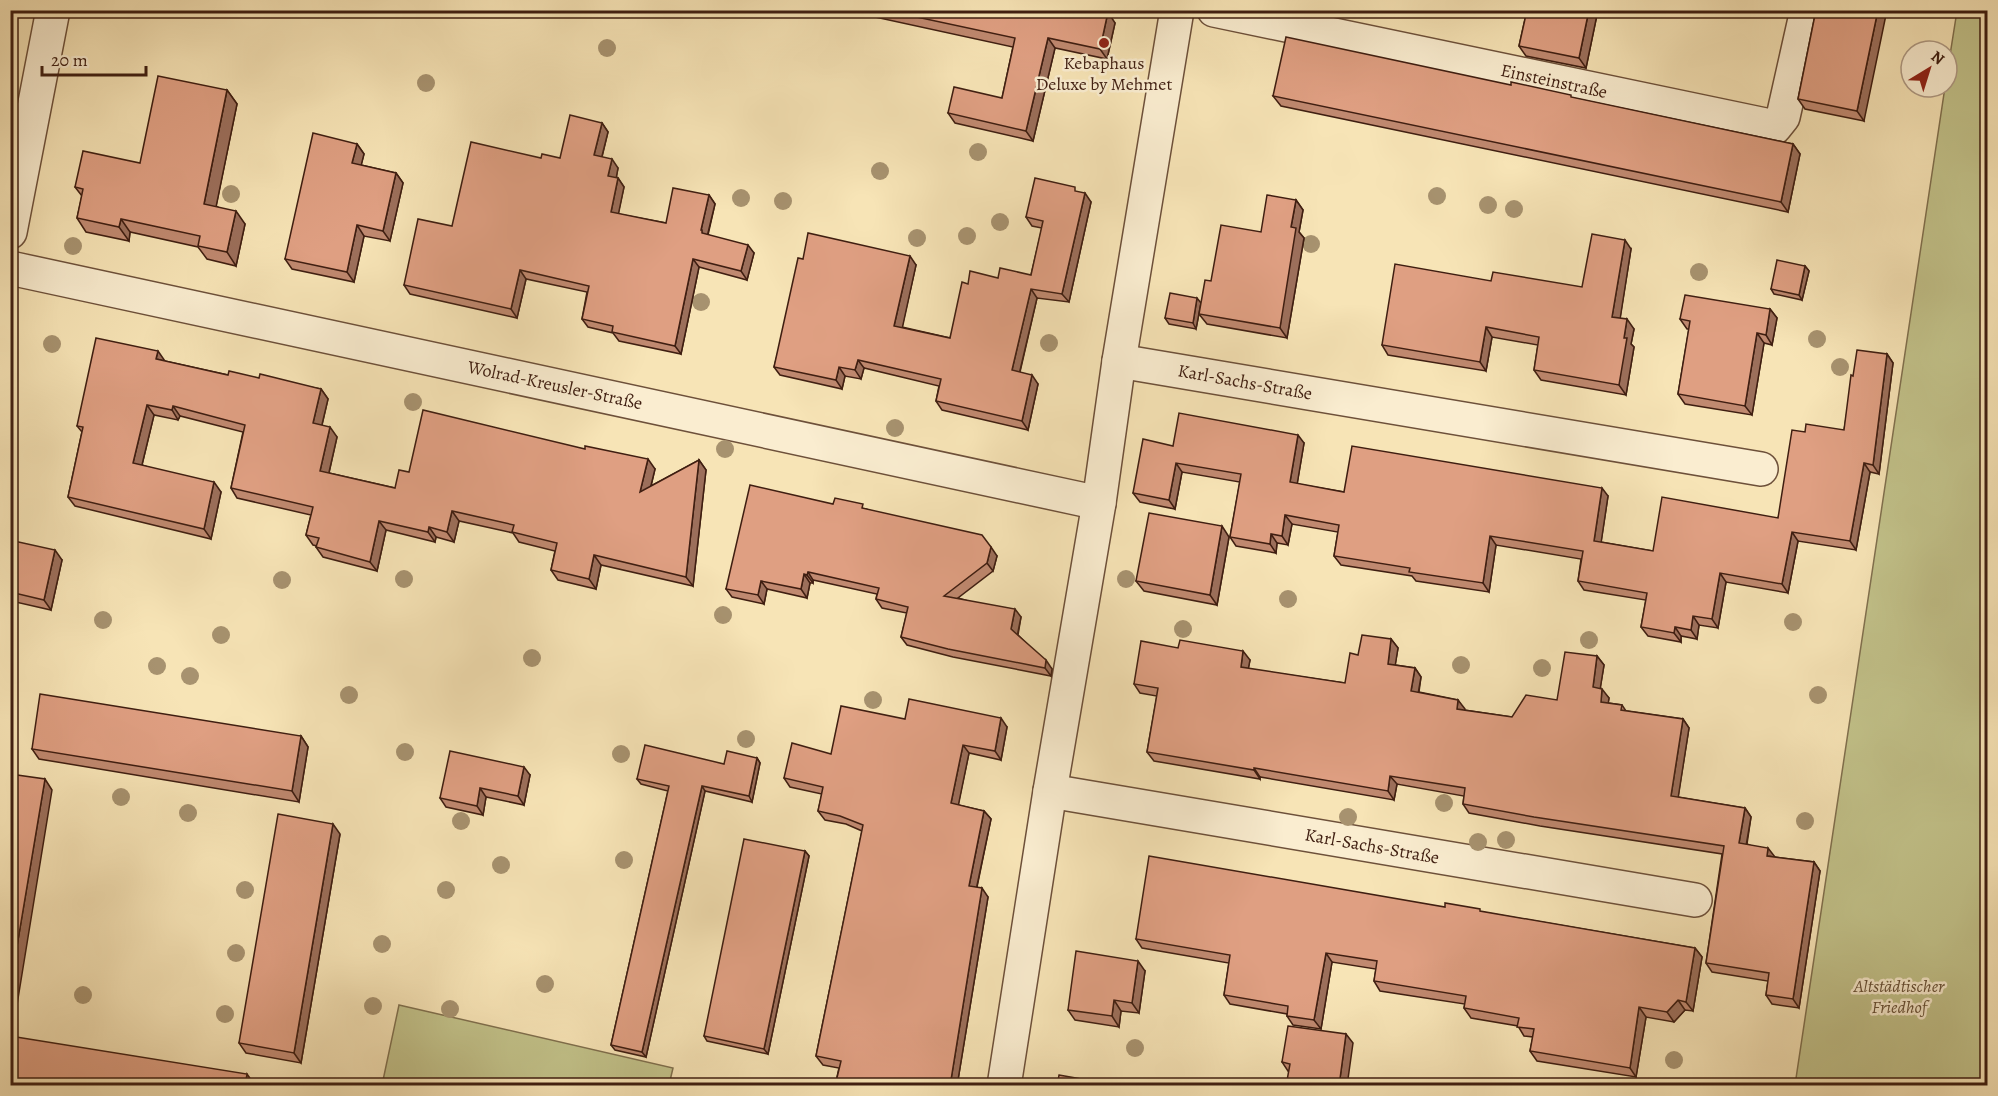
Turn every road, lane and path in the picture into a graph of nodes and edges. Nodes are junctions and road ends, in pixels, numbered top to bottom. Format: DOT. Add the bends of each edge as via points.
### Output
graph roads {
  1 [pos="53,10"];
  2 [pos="1177,10"];
  3 [pos="1214,10"];
  4 [pos="1807,10"];
  5 [pos="10,232"];
  6 [pos="10,268"];
  7 [pos="1119,361"];
  8 [pos="1761,469"];
  9 [pos="1100,502"];
  10 [pos="1050,791"];
  11 [pos="1695,900"];
  12 [pos="1004,1086"];
  1 -- 5 [label="street"];
  2 -- 7 [label="street"];
  3 -- 4 [label="street, Einsteinstraße" via="1775,127 1783,117"];
  6 -- 9 [label="street, Wolrad-Kreusler-Straße"];
  7 -- 8 [label="street, Karl-Sachs-Straße"];
  7 -- 9 [label="street"];
  9 -- 10 [label="street"];
  10 -- 11 [label="street, Karl-Sachs-Straße"];
  10 -- 12 [label="street"];
}
